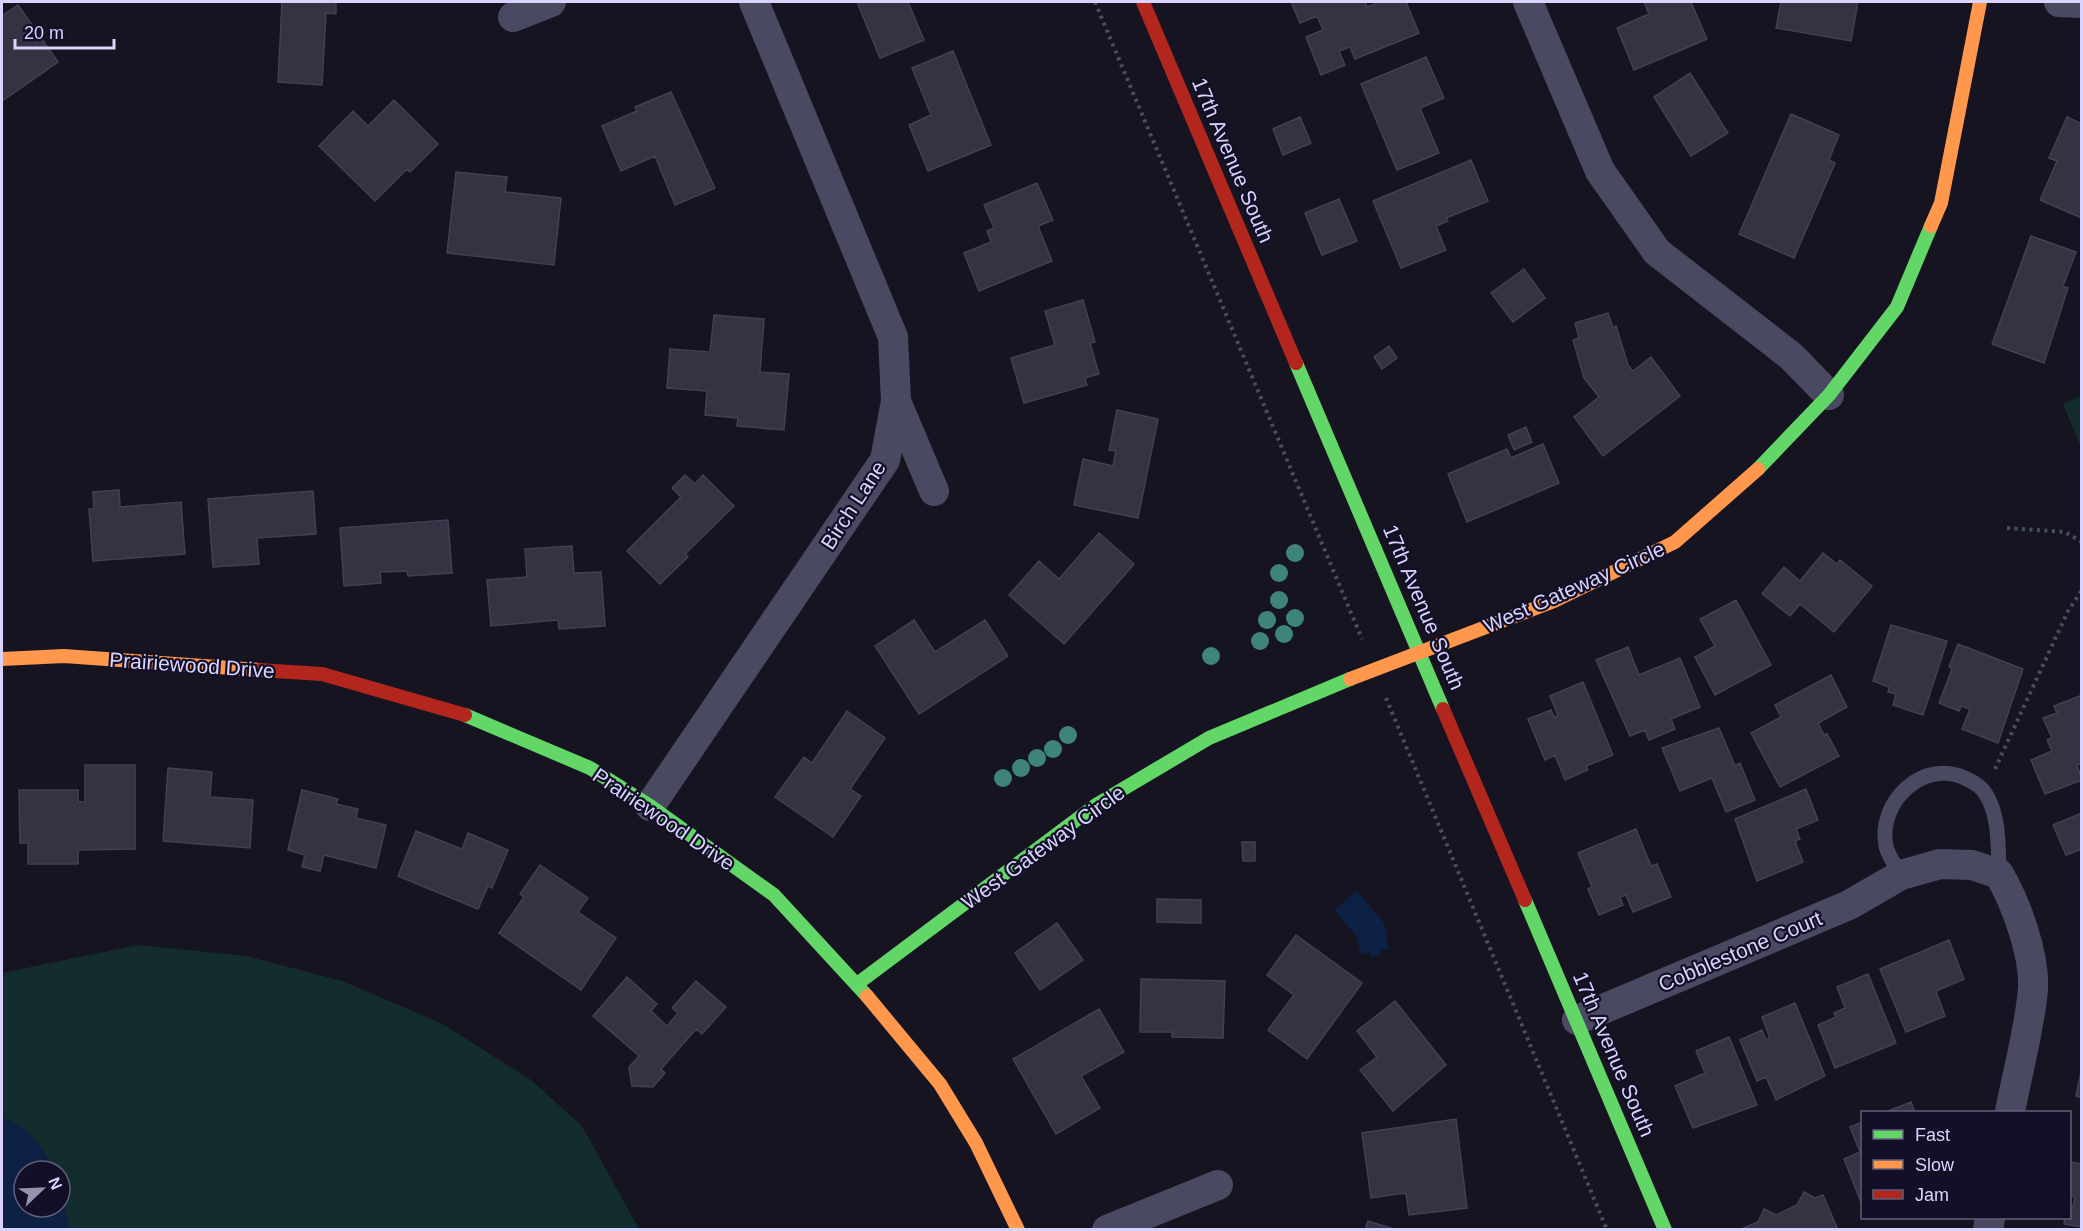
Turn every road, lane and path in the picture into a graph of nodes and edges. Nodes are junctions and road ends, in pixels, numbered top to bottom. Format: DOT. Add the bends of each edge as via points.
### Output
graph roads {
  1 [pos="551,2"];
  2 [pos="753,2"];
  3 [pos="1095,2"];
  4 [pos="1143,2"];
  5 [pos="1528,2"];
  6 [pos="1980,2"];
  7 [pos="2059,2"];
  8 [pos="2082,3"];
  9 [pos="513,17"];
  10 [pos="1829,395"];
  11 [pos="896,401"];
  12 [pos="934,491"];
  13 [pos="2007,528"];
  14 [pos="2082,542"];
  15 [pos="2082,590"];
  16 [pos="1421,652"];
  17 [pos="2,659"];
  18 [pos="1374,669"];
  19 [pos="1984,792"];
  20 [pos="650,806"];
  21 [pos="1999,874"];
  22 [pos="1901,875"];
  23 [pos="857,984"];
  24 [pos="1577,1020"];
  25 [pos="2010,1111"];
  26 [pos="1218,1185"];
  27 [pos="1018,1230"];
  28 [pos="1107,1230"];
  29 [pos="1607,1230"];
  30 [pos="1665,1230"];
  1 -- 9 [label="street"];
  2 -- 11 [label="street, Birch Lane" via="893,337"];
  3 -- 18 [label="path"];
  4 -- 16 [label="street, 17th Avenue South"];
  5 -- 10 [label="street" via="1600,171 1657,252 1791,356"];
  6 -- 10 [label="street, West Gateway Circle" via="1941,203 1897,307"];
  7 -- 8 [label="street"];
  10 -- 16 [label="street, West Gateway Circle" via="1775,454 1675,542 1554,601"];
  11 -- 12 [label="street"];
  11 -- 20 [label="street, Birch Lane" via="885,460"];
  13 -- 14 [label="path" via="2065,532"];
  15 -- 19 [label="path" via="2068,611"];
  16 -- 18 [label="street, West Gateway Circle"];
  16 -- 24 [label="street, 17th Avenue South"];
  17 -- 20 [label="street, Prairiewood Drive" via="64,656 322,674 472,717 590,768"];
  18 -- 23 [label="street, West Gateway Circle" via="1209,738 1096,805"];
  18 -- 29 [label="path"];
  19 -- 21 [label="lane" via="1993,811"];
  19 -- 22 [label="lane" via="1958,774 1932,772 1909,785 1896,799 1886,823 1886,847"];
  20 -- 23 [label="street, Prairiewood Drive" via="774,895"];
  21 -- 22 [label="street, Cobblestone Court" via="1972,865 1940,864"];
  21 -- 25 [label="street" via="2026,940 2033,988"];
  22 -- 24 [label="street, Cobblestone Court" via="1849,905"];
  23 -- 27 [label="street, Prairiewood Drive" via="940,1084 976,1143"];
  24 -- 30 [label="street, 17th Avenue South"];
  26 -- 28 [label="street"];
}
